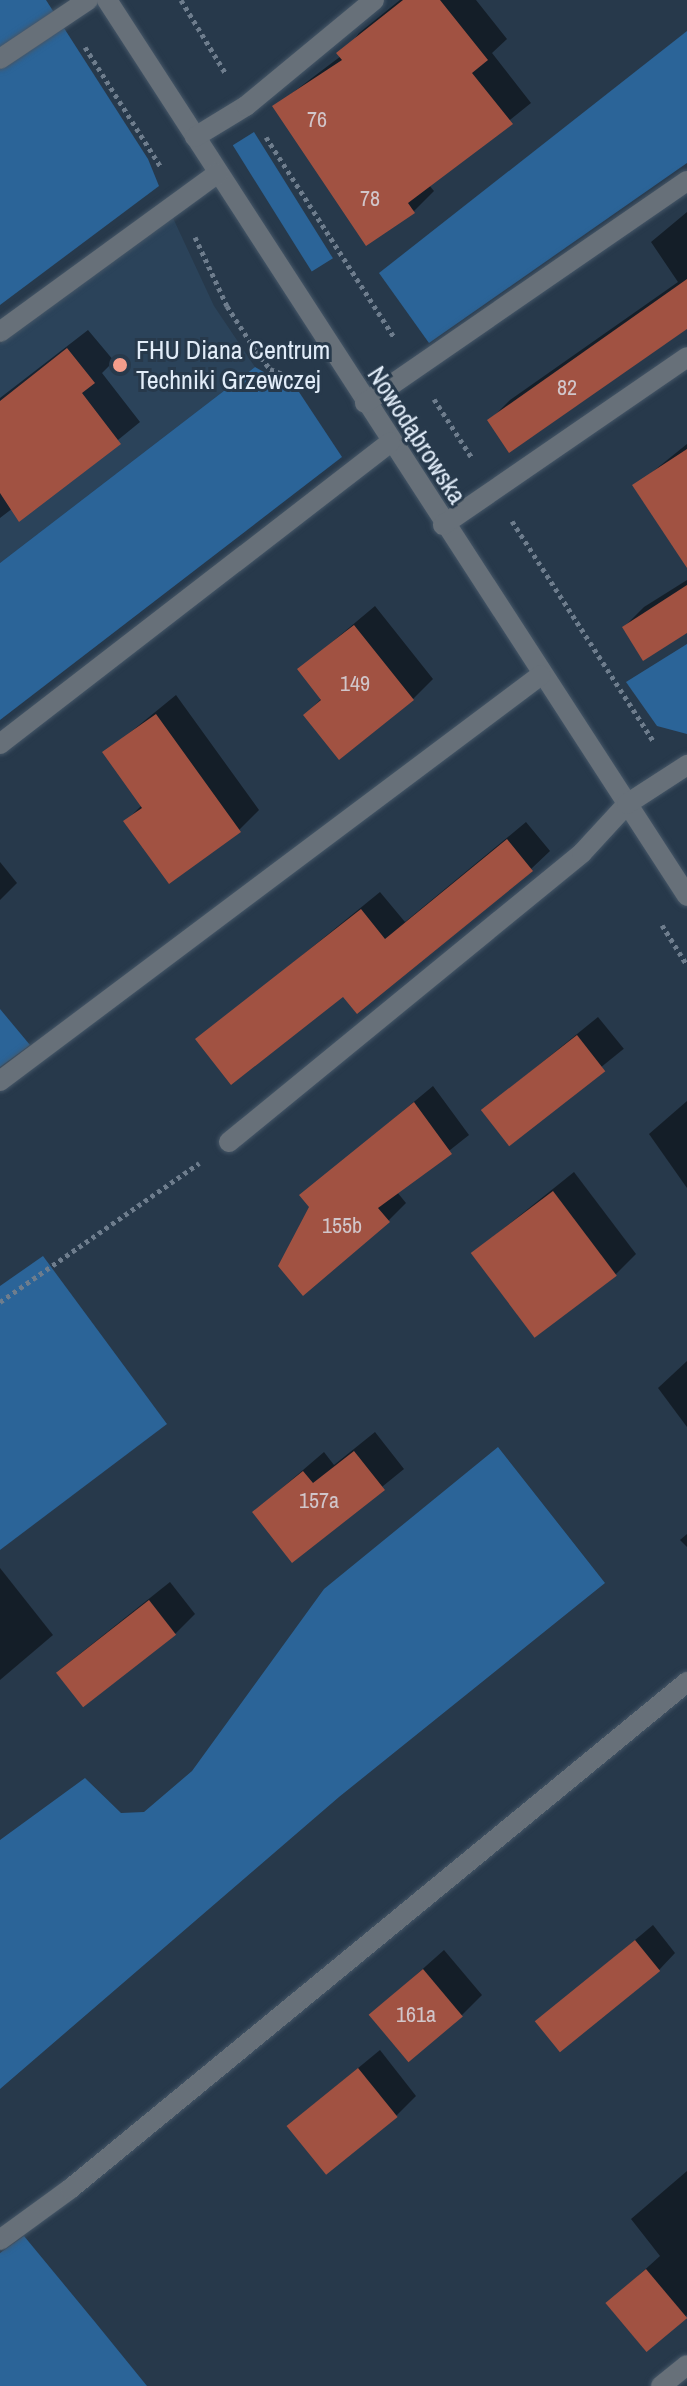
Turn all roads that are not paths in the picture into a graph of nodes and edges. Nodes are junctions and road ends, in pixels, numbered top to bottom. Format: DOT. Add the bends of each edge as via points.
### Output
graph roads {
  1 [pos="88,0"];
  2 [pos="107,0"];
  3 [pos="374,0"];
  4 [pos="0,59"];
  5 [pos="195,137"];
  6 [pos="218,173"];
  7 [pos="687,181"];
  8 [pos="0,332"];
  9 [pos="687,357"];
  10 [pos="365,403"];
  11 [pos="390,443"];
  12 [pos="443,525"];
  13 [pos="541,675"];
  14 [pos="0,744"];
  15 [pos="687,765"];
  16 [pos="627,804"];
  17 [pos="687,896"];
  18 [pos="0,1081"];
  19 [pos="229,1142"];
  20 [pos="687,1682"];
  21 [pos="0,2240"];
  22 [pos="687,2365"];
  23 [pos="661,2386"];
  1 -- 4 [label="street"];
  2 -- 5 [label="street, Nowodąbrowska"];
  3 -- 5 [label="street" via="246,106"];
  5 -- 6 [label="street, Nowodąbrowska"];
  6 -- 8 [label="street"];
  6 -- 10 [label="street, Nowodąbrowska"];
  7 -- 10 [label="street"];
  9 -- 12 [label="street"];
  10 -- 11 [label="street, Nowodąbrowska"];
  11 -- 12 [label="street, Nowodąbrowska"];
  11 -- 14 [label="street"];
  12 -- 13 [label="street, Nowodąbrowska"];
  13 -- 16 [label="street, Nowodąbrowska"];
  13 -- 18 [label="street"];
  15 -- 16 [label="street"];
  16 -- 17 [label="street, Nowodąbrowska"];
  16 -- 19 [label="street" via="582,853"];
  20 -- 21 [label="street" via="83,2179"];
  22 -- 23 [label="street"];
}
